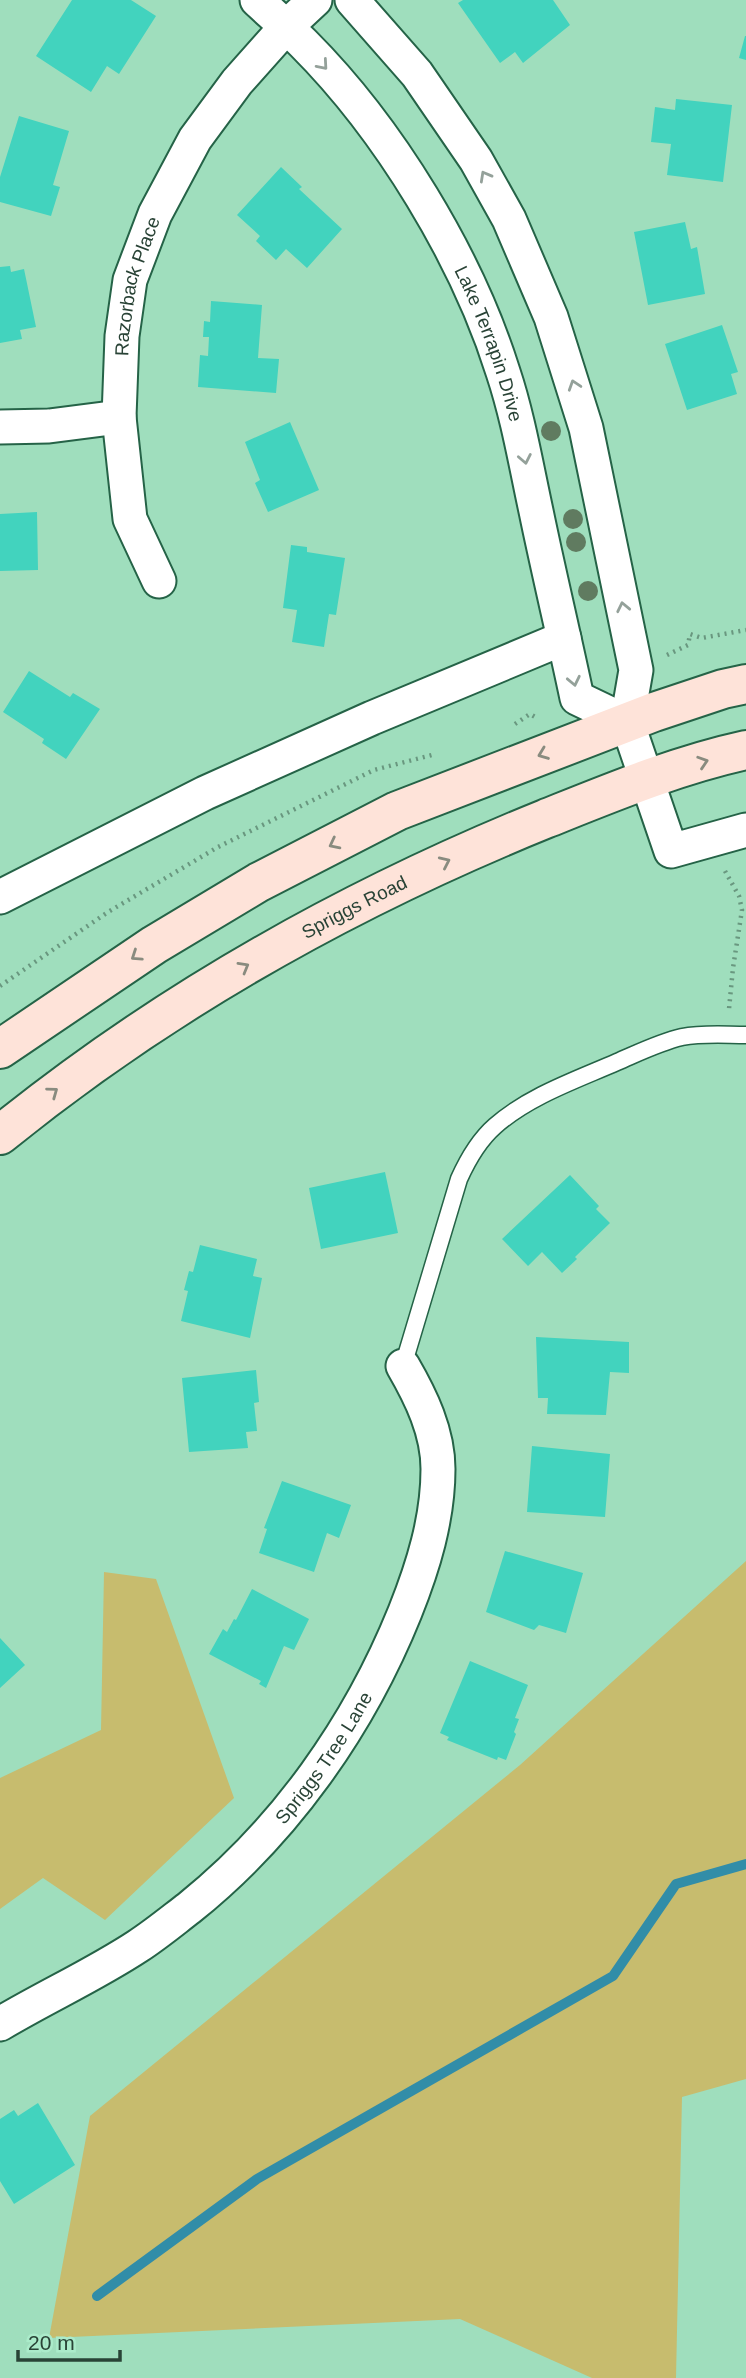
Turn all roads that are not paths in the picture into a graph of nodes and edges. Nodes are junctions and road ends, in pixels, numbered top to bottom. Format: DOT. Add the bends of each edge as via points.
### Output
graph roads {
  1 [pos="257,0"];
  2 [pos="315,0"];
  3 [pos="352,0"];
  4 [pos="286,27"];
  5 [pos="119,417"];
  6 [pos="0,427"];
  7 [pos="159,582"];
  8 [pos="564,638"];
  9 [pos="746,684"];
  10 [pos="627,722"];
  11 [pos="746,750"];
  12 [pos="647,780"];
  13 [pos="746,830"];
  14 [pos="0,897"];
  15 [pos="746,1035"];
  16 [pos="0,1049"];
  17 [pos="0,1135"];
  18 [pos="403,1366"];
  19 [pos="0,2024"];
  1 -- 4 [label="street, Lake Terrapin Drive"];
  2 -- 4 [label="street, Razorback Place"];
  10 -- 3 [label="street, one-way" via="636,670 586,428 551,317 509,219 476,160 417,74"];
  4 -- 5 [label="street, Razorback Place" via="195,139 155,214 130,280"];
  4 -- 8 [label="street, Lake Terrapin Drive, one-way" via="348,93 393,155 428,208 477,302 512,402"];
  5 -- 6 [label="street"];
  5 -- 7 [label="street, Razorback Place" via="130,519"];
  8 -- 10 [label="street, Lake Terrapin Drive, one-way" via="578,698"];
  8 -- 14 [label="street" via="205,793"];
  9 -- 10 [label="main road"];
  10 -- 12 [label="street"];
  10 -- 16 [label="main road, one-way" via="397,811 258,882 154,945"];
  12 -- 11 [label="main road, Spriggs Road, one-way"];
  12 -- 13 [label="street" via="671,850"];
  17 -- 12 [label="main road, Spriggs Road, one-way" via="51,1093 144,1029 307,931 480,846"];
  15 -- 18 [label="lane" via="707,1034 657,1045 555,1088 494,1127 459,1178"];
  18 -- 19 [label="street, Spriggs Tree Lane" via="432,1429 438,1467 435,1516 418,1579 366,1698 326,1763 239,1862 201,1897 139,1945"];
}
